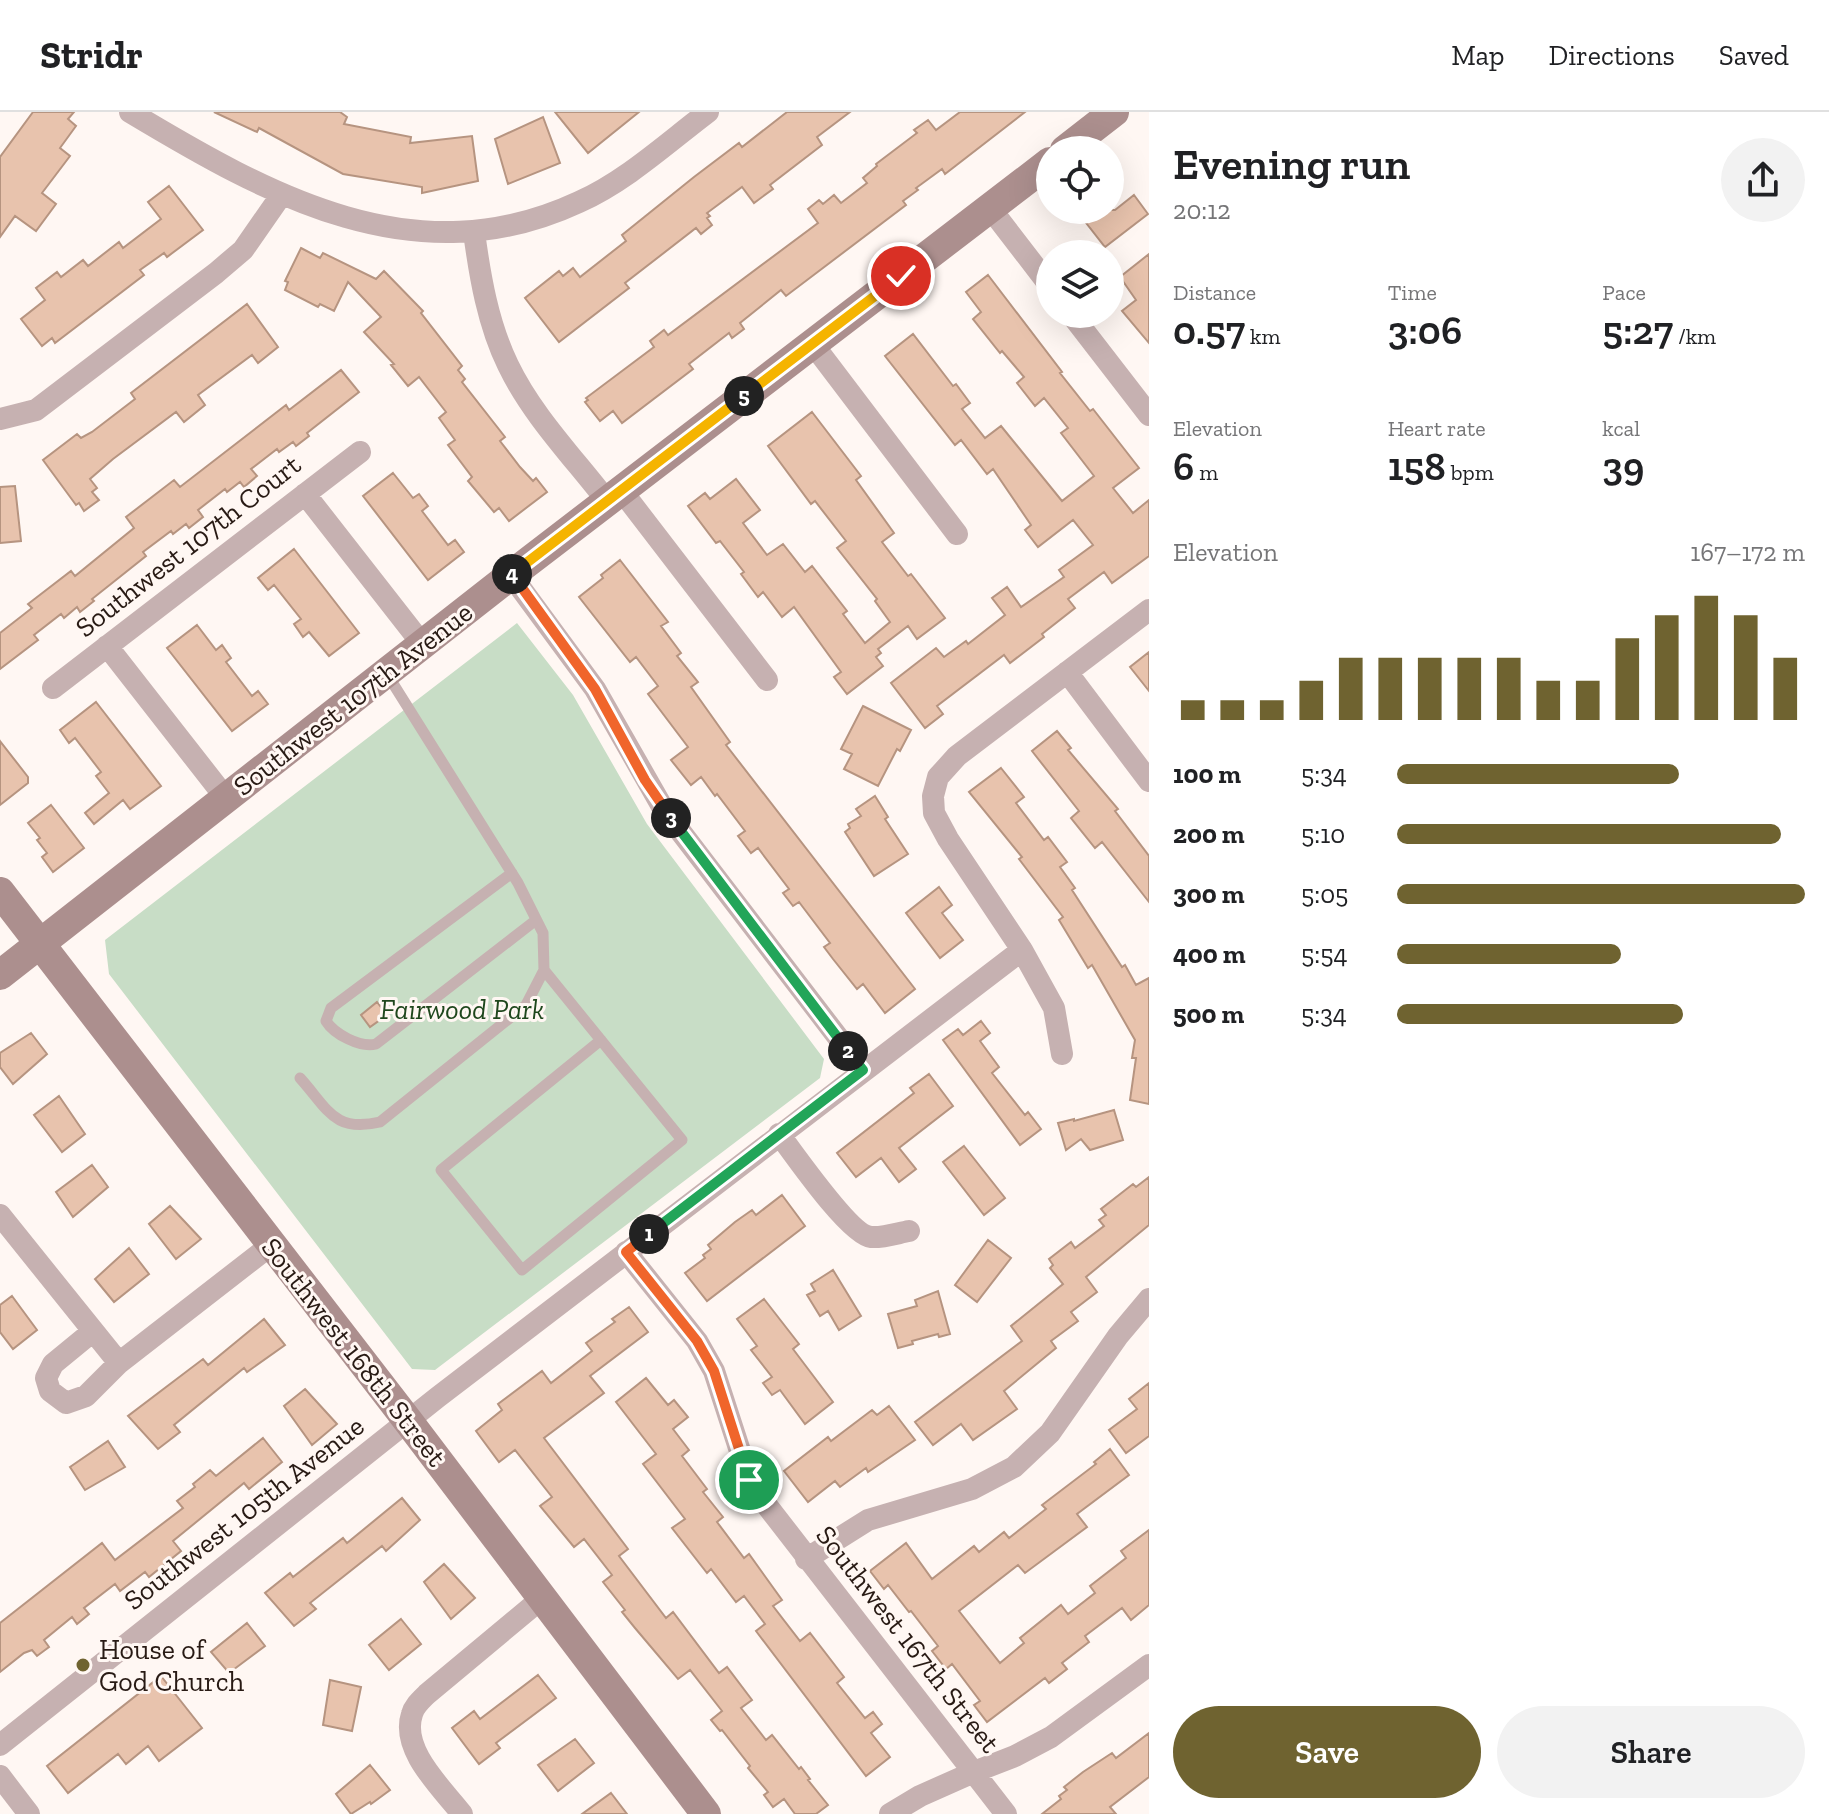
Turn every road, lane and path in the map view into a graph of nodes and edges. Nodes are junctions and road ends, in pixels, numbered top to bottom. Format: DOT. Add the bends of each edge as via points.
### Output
graph roads {
  1 [pos="130,112"];
  2 [pos="708,112"];
  3 [pos="1114,112"];
  4 [pos="1083,136"];
  5 [pos="1036,173"];
  6 [pos="282,194"];
  7 [pos="990,208"];
  8 [pos="474,232"];
  9 [pos="1036,268"];
  10 [pos="1082,328"];
  11 [pos="812,343"];
  12 [pos="1149,415"];
  13 [pos="0,419"];
  14 [pos="360,452"];
  15 [pos="305,494"];
  16 [pos="614,496"];
  17 [pos="957,534"];
  18 [pos="511,575"];
  19 [pos="1149,610"];
  20 [pos="423,645"];
  21 [pos="107,646"];
  22 [pos="1067,672"];
  23 [pos="386,674"];
  24 [pos="767,680"];
  25 [pos="53,688"];
  26 [pos="1149,781"];
  27 [pos="225,797"];
  28 [pos="512,873"];
  29 [pos="0,892"];
  30 [pos="536,920"];
  31 [pos="40,944"];
  32 [pos="1022,950"];
  33 [pos="544,970"];
  34 [pos="0,975"];
  35 [pos="601,1040"];
  36 [pos="1062,1054"];
  37 [pos="863,1070"];
  38 [pos="300,1078"];
  39 [pos="779,1134"];
  40 [pos="0,1215"];
  41 [pos="909,1231"];
  42 [pos="271,1245"];
  43 [pos="626,1252"];
  44 [pos="1149,1299"];
  45 [pos="92,1332"];
  46 [pos="119,1363"];
  47 [pos="408,1421"];
  48 [pos="806,1559"];
  49 [pos="541,1599"];
  50 [pos="1149,1665"];
  51 [pos="0,1745"];
  52 [pos="974,1772"];
  53 [pos="0,1776"];
  54 [pos="29,1814"];
  55 [pos="462,1814"];
  56 [pos="706,1814"];
  57 [pos="890,1814"];
  58 [pos="1006,1814"];
  1 -- 6 [label="street"];
  2 -- 8 [label="street" via="581,202 515,227"];
  3 -- 4 [label="street"];
  5 -- 7 [label="street, Southwest 107th Avenue"];
  6 -- 8 [label="street" via="390,228"];
  6 -- 13 [label="street" via="248,243 216,273 36,410"];
  7 -- 9 [label="street"];
  7 -- 11 [label="street, Southwest 107th Avenue"];
  8 -- 16 [label="street" via="483,290 509,367 538,412"];
  10 -- 12 [label="street"];
  11 -- 16 [label="street, Southwest 107th Avenue"];
  11 -- 17 [label="street"];
  14 -- 15 [label="street, Southwest 107th Court"];
  15 -- 20 [label="street"];
  15 -- 21 [label="street, Southwest 107th Court"];
  16 -- 18 [label="street, Southwest 107th Avenue"];
  16 -- 24 [label="street"];
  18 -- 20 [label="street, Southwest 107th Avenue"];
  18 -- 37 [label="street" via="595,689 664,810"];
  19 -- 22 [label="street"];
  20 -- 23 [label="street, Southwest 107th Avenue"];
  21 -- 25 [label="street, Southwest 107th Court"];
  21 -- 27 [label="street"];
  22 -- 26 [label="street"];
  22 -- 32 [label="street" via="946,766 938,777 933,804 942,830"];
  23 -- 27 [label="street, Southwest 107th Avenue"];
  23 -- 28 [label="lane"];
  27 -- 31 [label="street, Southwest 107th Avenue"];
  28 -- 30 [label="lane"];
  28 -- 30 [label="lane" via="331,1008 326,1021 331,1030 367,1046 376,1044"];
  29 -- 31 [label="street, Southwest 168th Street"];
  30 -- 33 [label="lane" via="543,933"];
  31 -- 34 [label="street, Southwest 107th Avenue"];
  31 -- 42 [label="street, Southwest 168th Street"];
  32 -- 36 [label="street" via="1054,1008"];
  32 -- 37 [label="street, Southwest 105th Avenue"];
  33 -- 35 [label="lane"];
  33 -- 38 [label="lane" via="526,1005 380,1122 357,1127 340,1122"];
  35 -- 35 [label="lane" via="682,1140 522,1270 441,1170"];
  37 -- 39 [label="street, Southwest 105th Avenue"];
  39 -- 41 [label="street" via="861,1232 870,1237"];
  39 -- 43 [label="street, Southwest 105th Avenue"];
  40 -- 45 [label="street"];
  42 -- 46 [label="street"];
  42 -- 47 [label="street, Southwest 168th Street"];
  43 -- 47 [label="street, Southwest 105th Avenue"];
  43 -- 48 [label="street, Southwest 167th Street" via="702,1350 720,1385 751,1485"];
  44 -- 48 [label="street" via="1050,1433 1014,1467 972,1489 868,1520"];
  45 -- 46 [label="street"];
  45 -- 46 [label="street" via="53,1364 46,1378 50,1391 72,1403"];
  47 -- 49 [label="street, Southwest 168th Street"];
  47 -- 51 [label="street, Southwest 105th Avenue"];
  48 -- 52 [label="street, Southwest 167th Street"];
  49 -- 55 [label="street" via="412,1712 414,1747"];
  49 -- 56 [label="street, Southwest 168th Street"];
  50 -- 52 [label="street" via="1051,1737"];
  52 -- 57 [label="street"];
  52 -- 58 [label="street, Southwest 167th Street"];
  53 -- 54 [label="street"];
}
